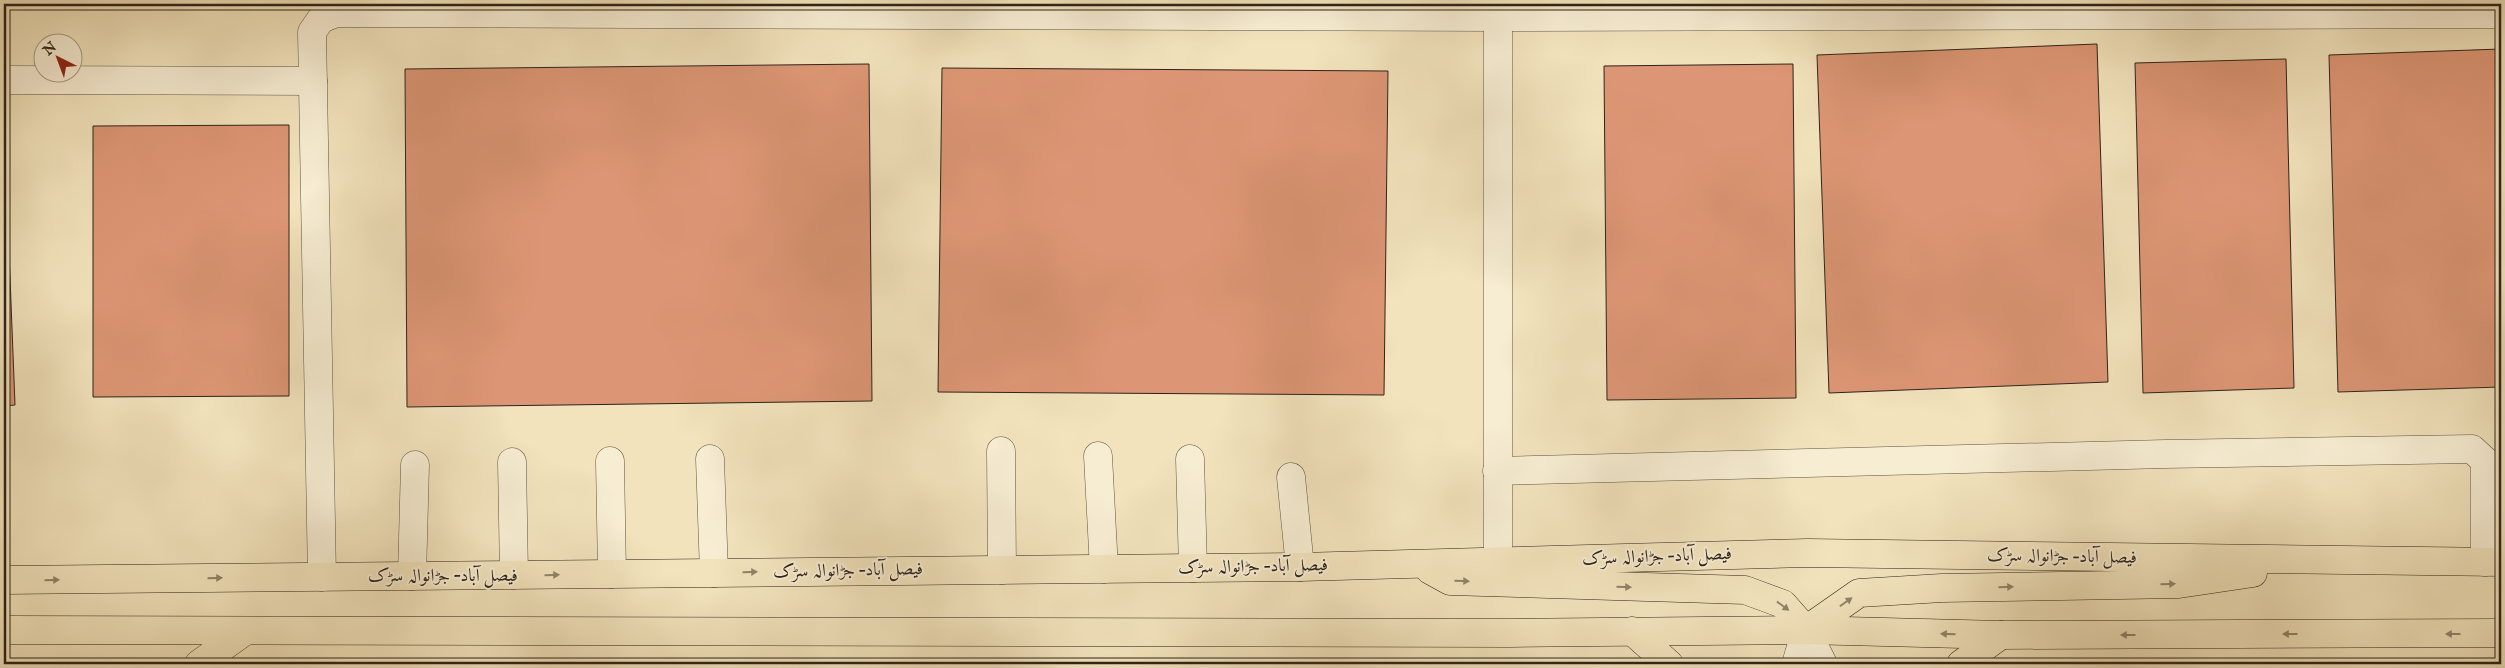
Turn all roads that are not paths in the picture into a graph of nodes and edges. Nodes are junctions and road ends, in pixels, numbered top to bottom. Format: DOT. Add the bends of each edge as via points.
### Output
graph roads {
  1 [pos="1498,11"];
  2 [pos="2501,14"];
  3 [pos="4,80"];
  4 [pos="313,81"];
  5 [pos="1001,451"];
  6 [pos="1098,456"];
  7 [pos="710,459"];
  8 [pos="1190,459"];
  9 [pos="610,461"];
  10 [pos="512,462"];
  11 [pos="415,465"];
  12 [pos="1497,471"];
  13 [pos="1291,476"];
  14 [pos="2336,561"];
  15 [pos="2493,562"];
  16 [pos="1300,567"];
  17 [pos="1194,568"];
  18 [pos="1104,569"];
  19 [pos="1002,570"];
  20 [pos="1497,572"];
  21 [pos="714,573"];
  22 [pos="612,574"];
  23 [pos="514,575"];
  24 [pos="412,576"];
  25 [pos="322,577"];
  26 [pos="4,580"];
  27 [pos="4,630"];
  28 [pos="1806,630"];
  29 [pos="244,631"];
  30 [pos="1632,631"];
  31 [pos="2501,634"];
  32 [pos="2001,635"];
  33 [pos="199,664"];
  34 [pos="1669,664"];
  35 [pos="1796,664"];
  36 [pos="1822,664"];
  37 [pos="1961,664"];
  1 -- 2 [label="street"];
  1 -- 4 [label="street" via="336,13 322,19 312,32"];
  1 -- 12 [label="street"];
  3 -- 4 [label="street"];
  4 -- 25 [label="street"];
  5 -- 19 [label="street"];
  6 -- 18 [label="street"];
  7 -- 21 [label="street"];
  8 -- 17 [label="street"];
  9 -- 22 [label="street"];
  10 -- 23 [label="street"];
  11 -- 24 [label="street"];
  12 -- 15 [label="street" via="2472,449 2485,461"];
  12 -- 20 [label="street"];
  13 -- 16 [label="street"];
  14 -- 15 [label="main road, فیصل آباد– جڑانوالہ سڑک"];
  14 -- 20 [label="main road, فیصل آباد– جڑانوالہ سڑک" via="1808,553"];
  28 -- 14 [label="main road, one-way" via="1859,593 1942,588 2180,584"];
  16 -- 17 [label="main road, فیصل آباد– جڑانوالہ سڑک"];
  16 -- 20 [label="main road, فیصل آباد– جڑانوالہ سڑک, one-way" via="1418,564"];
  17 -- 18 [label="main road, فیصل آباد– جڑانوالہ سڑک"];
  18 -- 19 [label="main road, فیصل آباد– جڑانوالہ سڑک"];
  21 -- 19 [label="main road, فیصل آباد– جڑانوالہ سڑک, one-way"];
  20 -- 28 [label="main road, one-way" via="1745,590 1783,604"];
  21 -- 22 [label="main road, فیصل آباد– جڑانوالہ سڑک"];
  23 -- 22 [label="main road, فیصل آباد– جڑانوالہ سڑک, one-way"];
  23 -- 24 [label="main road, فیصل آباد– جڑانوالہ سڑک"];
  24 -- 25 [label="main road, فیصل آباد– جڑانوالہ سڑک"];
  26 -- 25 [label="main road, فیصل آباد– جڑانوالہ سڑک, one-way"];
  27 -- 29 [label="main road"];
  28 -- 30 [label="main road"];
  32 -- 28 [label="main road, one-way"];
  28 -- 35 [label="street"];
  28 -- 36 [label="street"];
  29 -- 30 [label="main road"];
  29 -- 33 [label="main road"];
  30 -- 34 [label="main road"];
  31 -- 32 [label="main road, one-way"];
  32 -- 37 [label="main road"];
}
